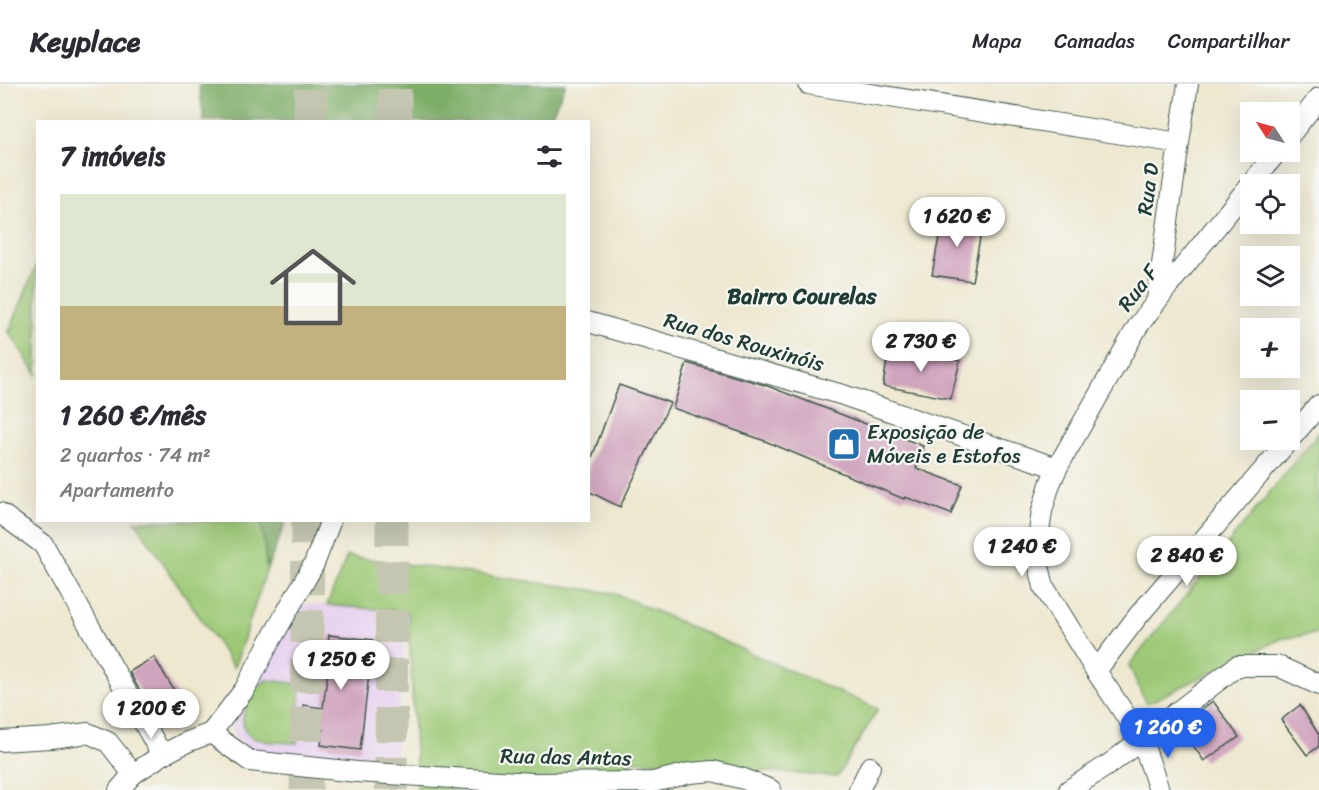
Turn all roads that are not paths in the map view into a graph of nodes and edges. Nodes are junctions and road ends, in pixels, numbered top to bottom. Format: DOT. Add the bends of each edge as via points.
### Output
graph roads {
  1 [pos="808,84"];
  2 [pos="1188,84"];
  3 [pos="1319,98"];
  4 [pos="1300,122"];
  5 [pos="1179,143"];
  6 [pos="1269,162"];
  7 [pos="1157,300"];
  8 [pos="590,323"];
  9 [pos="1319,405"];
  10 [pos="1300,427"];
  11 [pos="1281,450"];
  12 [pos="1057,468"];
  13 [pos="0,513"];
  14 [pos="330,522"];
  15 [pos="1096,671"];
  16 [pos="1319,685"];
  17 [pos="211,733"];
  18 [pos="1142,740"];
  19 [pos="0,741"];
  20 [pos="162,755"];
  21 [pos="870,767"];
  22 [pos="133,774"];
  23 [pos="119,790"];
  24 [pos="771,790"];
  25 [pos="860,790"];
  26 [pos="1069,790"];
  27 [pos="1159,790"];
  1 -- 5 [label="street"];
  2 -- 5 [label="street, Rua D"];
  3 -- 4 [label="street"];
  5 -- 7 [label="street, Rua D"];
  6 -- 7 [label="street, Rua F"];
  7 -- 12 [label="street, Rua F" via="1138,326"];
  8 -- 12 [label="street, Rua dos Rouxinóis" via="843,395"];
  9 -- 10 [label="street"];
  11 -- 15 [label="street" via="1138,616"];
  12 -- 15 [label="street, Rua F" via="1042,511 1036,554 1044,586"];
  13 -- 20 [label="street" via="42,544"];
  14 -- 17 [label="street" via="314,564 245,689"];
  15 -- 18 [label="street, Rua F"];
  16 -- 18 [label="street" via="1278,666 1237,666"];
  17 -- 20 [label="street"];
  17 -- 24 [label="street, Rua das Antas" via="250,761 357,772 543,783 653,782 713,771"];
  18 -- 26 [label="street"];
  18 -- 27 [label="street, Rua F"];
  19 -- 22 [label="street" via="88,733 108,742"];
  20 -- 22 [label="street"];
  21 -- 25 [label="street"];
  22 -- 23 [label="street"];
}
